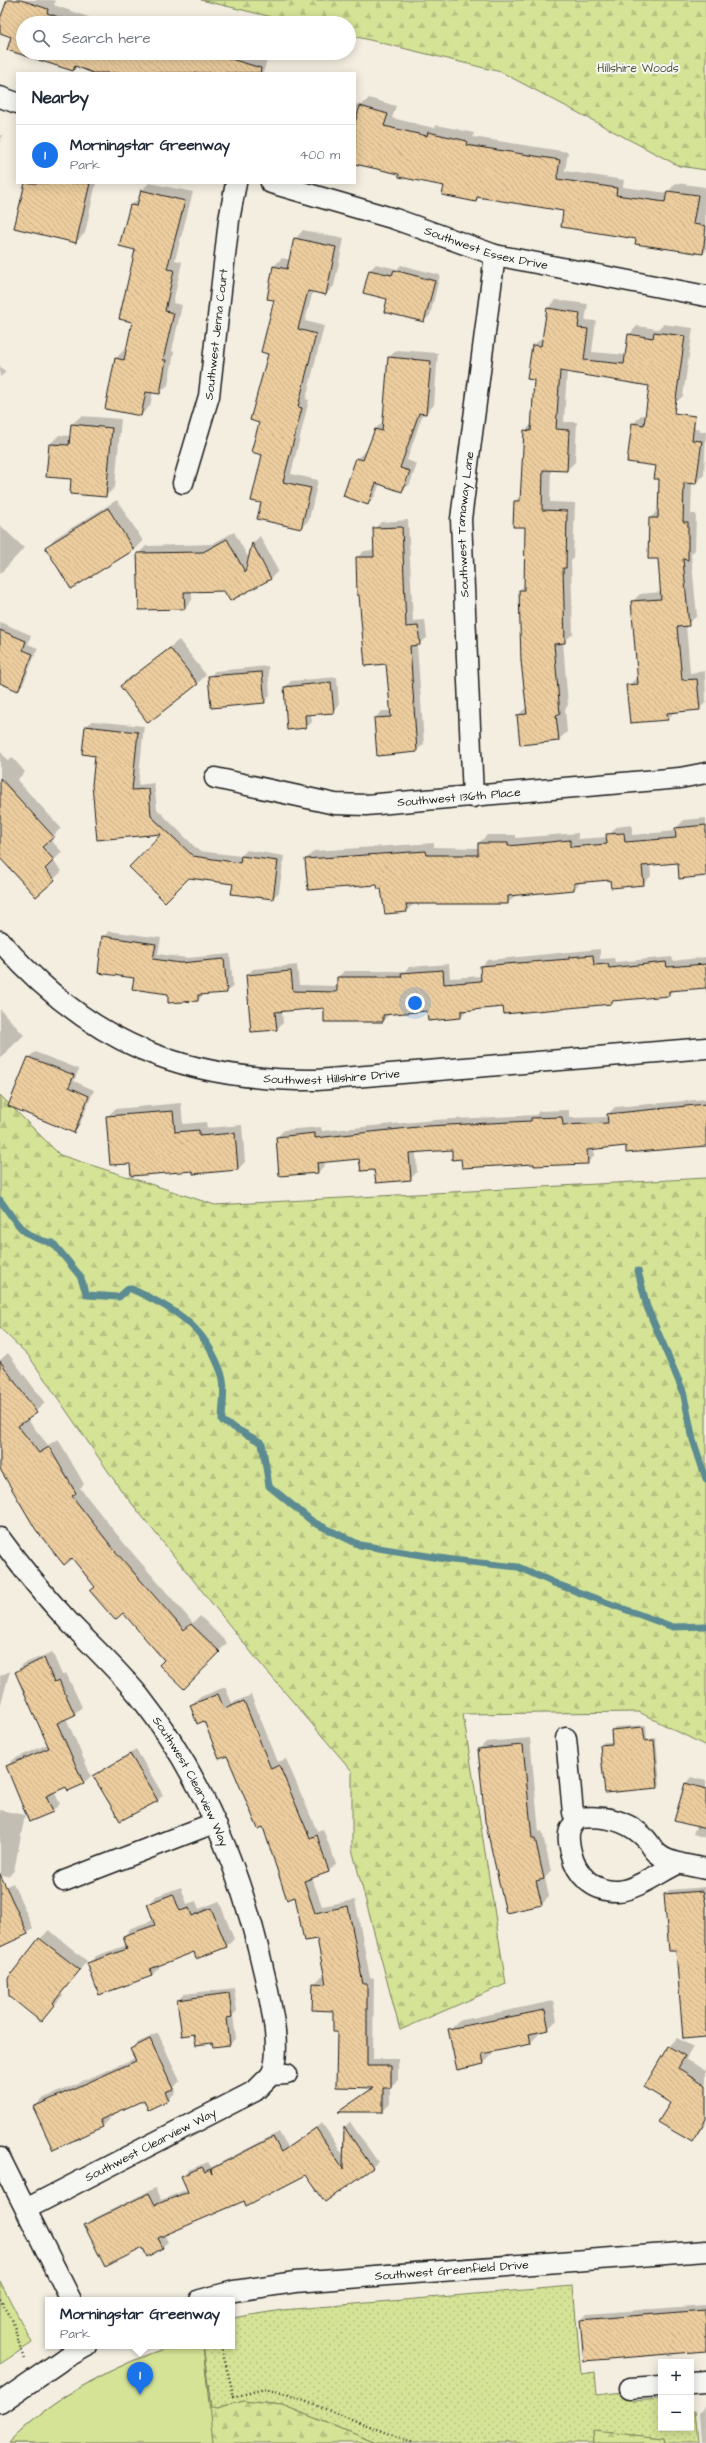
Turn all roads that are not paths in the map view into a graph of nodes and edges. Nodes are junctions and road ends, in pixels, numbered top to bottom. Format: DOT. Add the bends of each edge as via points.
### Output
graph roads {
  1 [pos="0,97"];
  2 [pos="16,102"];
  3 [pos="236,184"];
  4 [pos="274,184"];
  5 [pos="495,255"];
  6 [pos="706,296"];
  7 [pos="183,483"];
  8 [pos="706,773"];
  9 [pos="215,778"];
  10 [pos="473,796"];
  11 [pos="0,941"];
  12 [pos="706,1048"];
  13 [pos="0,1538"];
  14 [pos="566,1738"];
  15 [pos="578,1818"];
  16 [pos="214,1823"];
  17 [pos="674,1862"];
  18 [pos="706,1868"];
  19 [pos="64,1881"];
  20 [pos="0,2158"];
  21 [pos="26,2209"];
  22 [pos="706,2251"];
  23 [pos="70,2297"];
  24 [pos="210,2297"];
  25 [pos="82,2349"];
  26 [pos="706,2382"];
  27 [pos="694,2384"];
  28 [pos="658,2386"];
  29 [pos="630,2388"];
  30 [pos="0,2403"];
  1 -- 2 [label="street"];
  3 -- 7 [label="street, Southwest Jenna Court" via="229,220 209,396"];
  4 -- 5 [label="street, Southwest Essex Drive" via="395,219"];
  5 -- 6 [label="street, Southwest Essex Drive"];
  5 -- 10 [label="street, Southwest Tamaway Lane" via="462,519"];
  8 -- 10 [label="street, Southwest 136th Place" via="680,778"];
  9 -- 10 [label="street, Southwest 136th Place" via="335,804 366,805"];
  11 -- 12 [label="street, Southwest Hillshire Drive" via="29,974 66,1006 100,1028 172,1061 234,1076 275,1080 317,1080"];
  13 -- 16 [label="street, Southwest Clearview Way" via="69,1622 140,1698 194,1780"];
  14 -- 15 [label="street" via="574,1813"];
  15 -- 17 [label="street" via="594,1816 622,1822 634,1828 657,1853"];
  15 -- 17 [label="street" via="570,1828 568,1842 577,1870 594,1886 618,1891 630,1888"];
  16 -- 19 [label="street"];
  16 -- 21 [label="street, Southwest Clearview Way" via="236,1873 255,1931 267,1986 279,2074 255,2091"];
  17 -- 18 [label="street"];
  20 -- 21 [label="street"];
  21 -- 23 [label="street"];
  22 -- 24 [label="street, Southwest Greenfield Drive" via="288,2282 234,2290"];
  25 -- 30 [label="street"];
  26 -- 27 [label="street"];
  28 -- 29 [label="street"];
}
